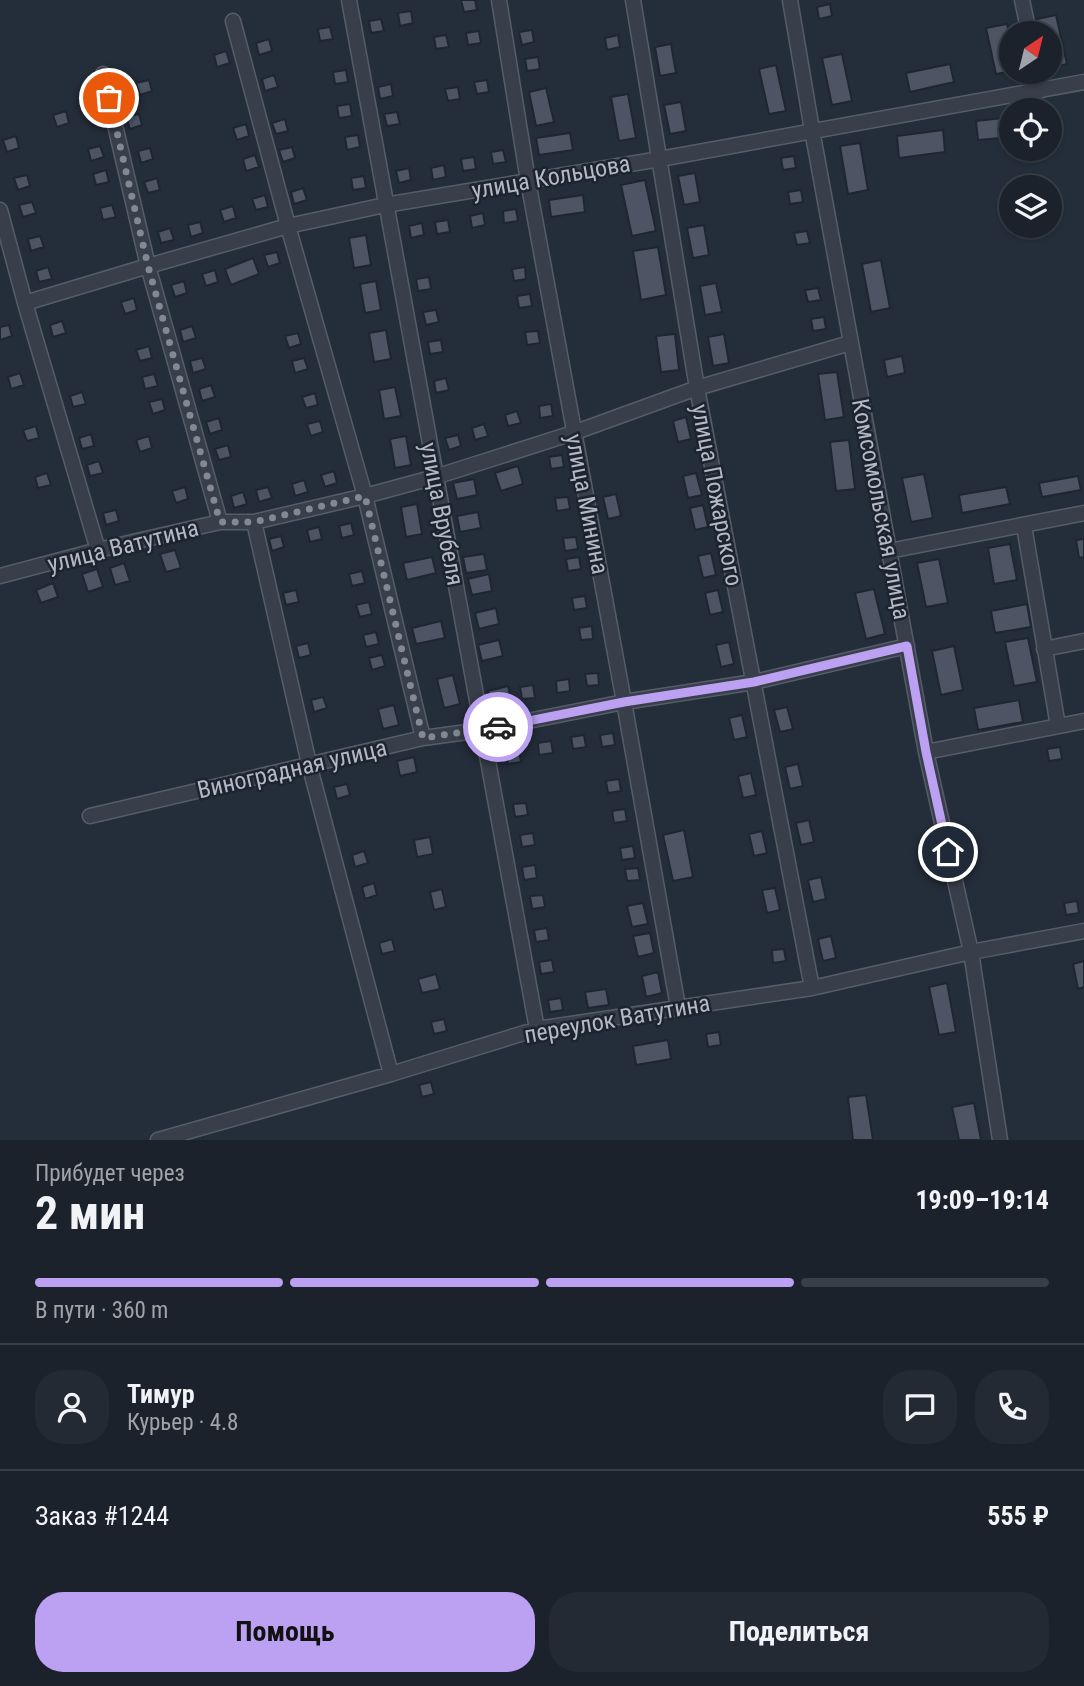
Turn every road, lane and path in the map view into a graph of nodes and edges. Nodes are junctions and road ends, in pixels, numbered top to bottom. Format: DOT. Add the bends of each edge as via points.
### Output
graph roads {
  1 [pos="349,0"];
  2 [pos="499,0"];
  3 [pos="633,0"];
  4 [pos="790,0"];
  5 [pos="1022,0"];
  6 [pos="233,21"];
  7 [pos="1026,21"];
  8 [pos="103,74"];
  9 [pos="1084,82"];
  10 [pos="1039,84"];
  11 [pos="1040,90"];
  12 [pos="811,130"];
  13 [pos="660,159"];
  14 [pos="528,181"];
  15 [pos="385,205"];
  16 [pos="0,211"];
  17 [pos="288,226"];
  18 [pos="148,266"];
  19 [pos="25,303"];
  20 [pos="850,343"];
  21 [pos="696,388"];
  22 [pos="573,433"];
  23 [pos="435,477"];
  24 [pos="365,496"];
  25 [pos="1084,513"];
  26 [pos="220,522"];
  27 [pos="254,522"];
  28 [pos="1024,526"];
  29 [pos="98,550"];
  30 [pos="889,551"];
  31 [pos="0,576"];
  32 [pos="1084,641"];
  33 [pos="907,646"];
  34 [pos="1044,649"];
  35 [pos="754,682"];
  36 [pos="624,702"];
  37 [pos="1084,721"];
  38 [pos="1058,726"];
  39 [pos="482,730"];
  40 [pos="423,738"];
  41 [pos="926,752"];
  42 [pos="309,764"];
  43 [pos="90,816"];
  44 [pos="1084,931"];
  45 [pos="971,952"];
  46 [pos="812,988"];
  47 [pos="678,1007"];
  48 [pos="537,1029"];
  49 [pos="391,1074"];
  50 [pos="158,1140"];
  51 [pos="1000,1140"];
  1 -- 15 [label="street, улица Врубеля"];
  2 -- 14 [label="street, улица Минина"];
  3 -- 13 [label="street, улица Пожарского"];
  4 -- 12 [label="street, Комсомольская улица"];
  5 -- 7 [label="street"];
  6 -- 17 [label="street"];
  8 -- 18 [label="street"];
  9 -- 11 [label="street, улица Кольцова"];
  10 -- 11 [label="street"];
  11 -- 12 [label="street, улица Кольцова"];
  12 -- 13 [label="street, улица Кольцова"];
  12 -- 20 [label="street, Комсомольская улица"];
  13 -- 14 [label="street, улица Кольцова"];
  13 -- 21 [label="street, улица Пожарского"];
  14 -- 15 [label="street, улица Кольцова"];
  14 -- 22 [label="street, улица Минина"];
  15 -- 17 [label="street, улица Кольцова"];
  15 -- 23 [label="street, улица Врубеля"];
  16 -- 19 [label="street"];
  17 -- 18 [label="street, улица Кольцова"];
  17 -- 24 [label="street"];
  18 -- 19 [label="street, улица Кольцова"];
  18 -- 26 [label="street"];
  19 -- 29 [label="street"];
  20 -- 21 [label="street, улица Ватутина"];
  20 -- 30 [label="street, Комсомольская улица"];
  21 -- 22 [label="street, улица Ватутина"];
  21 -- 35 [label="street, улица Пожарского"];
  22 -- 23 [label="street, улица Ватутина"];
  22 -- 36 [label="street, улица Минина"];
  23 -- 24 [label="street, улица Ватутина"];
  23 -- 39 [label="street, улица Врубеля"];
  24 -- 27 [label="street, улица Ватутина"];
  24 -- 40 [label="street"];
  25 -- 28 [label="street"];
  26 -- 27 [label="street, улица Ватутина"];
  26 -- 29 [label="street, улица Ватутина"];
  27 -- 42 [label="street"];
  28 -- 30 [label="street"];
  28 -- 34 [label="street"];
  29 -- 31 [label="street, улица Ватутина"];
  30 -- 33 [label="street, Комсомольская улица"];
  32 -- 34 [label="street"];
  33 -- 35 [label="street, Виноградная улица"];
  33 -- 41 [label="street, Комсомольская улица"];
  34 -- 38 [label="street"];
  35 -- 36 [label="street, Виноградная улица"];
  35 -- 46 [label="street, улица Пожарского"];
  36 -- 39 [label="street, Виноградная улица"];
  36 -- 47 [label="street, улица Минина"];
  37 -- 38 [label="street"];
  38 -- 41 [label="street"];
  39 -- 40 [label="street, Виноградная улица"];
  39 -- 48 [label="street, улица Врубеля"];
  40 -- 42 [label="street, Виноградная улица"];
  41 -- 45 [label="street, Комсомольская улица"];
  42 -- 43 [label="street, Виноградная улица"];
  42 -- 49 [label="street"];
  44 -- 45 [label="street, переулок Ватутина"];
  45 -- 46 [label="street, переулок Ватутина"];
  45 -- 51 [label="street, Комсомольская улица"];
  46 -- 47 [label="street, переулок Ватутина"];
  47 -- 48 [label="street, переулок Ватутина"];
  48 -- 49 [label="street, переулок Ватутина"];
  49 -- 50 [label="street, переулок Ватутина"];
}
